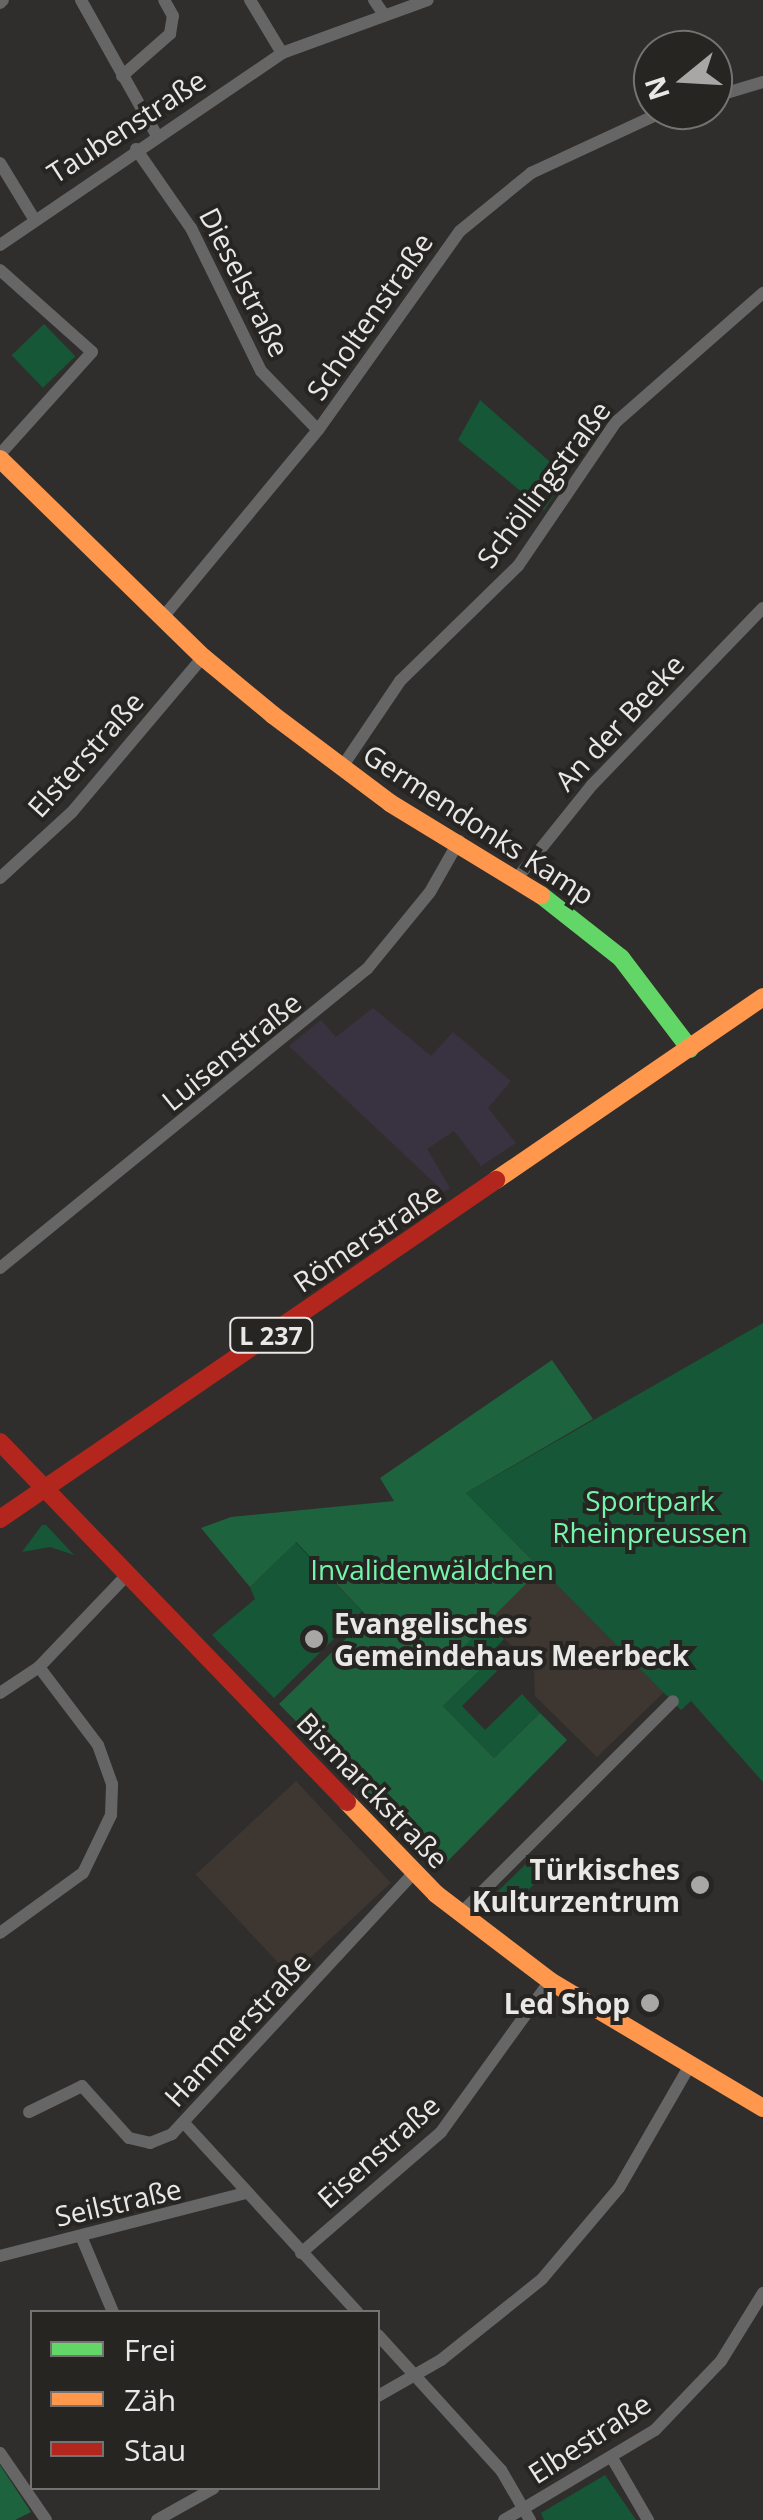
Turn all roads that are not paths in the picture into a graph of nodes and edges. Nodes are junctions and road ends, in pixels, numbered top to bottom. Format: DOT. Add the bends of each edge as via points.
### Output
graph roads {
  1 [pos="81,0"];
  2 [pos="164,0"];
  3 [pos="250,0"];
  4 [pos="374,0"];
  5 [pos="428,0"];
  6 [pos="384,15"];
  7 [pos="282,53"];
  8 [pos="122,76"];
  9 [pos="763,82"];
  10 [pos="733,91"];
  11 [pos="633,124"];
  12 [pos="158,136"];
  13 [pos="136,150"];
  14 [pos="0,163"];
  15 [pos="34,218"];
  16 [pos="0,245"];
  17 [pos="0,270"];
  18 [pos="763,293"];
  19 [pos="318,430"];
  20 [pos="0,456"];
  21 [pos="763,608"];
  22 [pos="164,616"];
  23 [pos="203,657"];
  24 [pos="342,767"];
  25 [pos="459,841"];
  26 [pos="518,877"];
  27 [pos="0,878"];
  28 [pos="763,998"];
  29 [pos="690,1049"];
  30 [pos="0,1268"];
  31 [pos="0,1442"];
  32 [pos="44,1488"];
  33 [pos="0,1520"];
  34 [pos="128,1574"];
  35 [pos="39,1668"];
  36 [pos="0,1693"];
  37 [pos="673,1700"];
  38 [pos="414,1873"];
  39 [pos="460,1914"];
  40 [pos="0,1933"];
  41 [pos="550,1982"];
  42 [pos="690,2064"];
  43 [pos="763,2108"];
  44 [pos="29,2112"];
  45 [pos="185,2124"];
  46 [pos="246,2193"];
  47 [pos="81,2236"];
  48 [pos="301,2253"];
  49 [pos="0,2256"];
  50 [pos="763,2292"];
  51 [pos="112,2310"];
  52 [pos="355,2310"];
  53 [pos="380,2336"];
  54 [pos="415,2375"];
  55 [pos="380,2395"];
  56 [pos="0,2453"];
  57 [pos="612,2458"];
  58 [pos="210,2490"];
  59 [pos="527,2514"];
  60 [pos="46,2520"];
  61 [pos="157,2520"];
  62 [pos="504,2520"];
  63 [pos="648,2520"];
  1 -- 8 [label="street"];
  2 -- 8 [label="street" via="173,16 170,34"];
  3 -- 7 [label="street"];
  4 -- 6 [label="street"];
  5 -- 6 [label="street, Taubenstraße"];
  6 -- 7 [label="street, Taubenstraße"];
  7 -- 12 [label="street, Taubenstraße"];
  8 -- 12 [label="street"];
  9 -- 10 [label="street"];
  11 -- 19 [label="street, Scholtenstraße" via="572,149 497,198 421,278"];
  12 -- 13 [label="street, Taubenstraße"];
  13 -- 15 [label="street, Taubenstraße"];
  13 -- 19 [label="street, Dieselstraße" via="191,228 261,372"];
  14 -- 15 [label="street"];
  15 -- 16 [label="street, Taubenstraße"];
  17 -- 20 [label="street" via="92,352"];
  18 -- 24 [label="street, Schöllingstraße" via="616,422 518,566 400,681"];
  19 -- 22 [label="street, Scholtenstraße"];
  20 -- 22 [label="main road, Germendonks Kamp"];
  21 -- 26 [label="street, An der Beeke" via="592,784"];
  22 -- 23 [label="main road, Germendonks Kamp"];
  23 -- 24 [label="main road, Germendonks Kamp"];
  23 -- 27 [label="street, Elsterstraße" via="72,812"];
  24 -- 25 [label="main road, Germendonks Kamp"];
  25 -- 26 [label="main road, Germendonks Kamp"];
  25 -- 30 [label="street, Luisenstraße" via="430,892 367,969"];
  26 -- 29 [label="main road, Germendonks Kamp" via="620,958"];
  28 -- 29 [label="main road, Römerstraße / L 237"];
  29 -- 32 [label="main road, Römerstraße / L 237"];
  31 -- 32 [label="main road, Bismarckstraße"];
  32 -- 33 [label="main road, Römerstraße / L 237"];
  32 -- 34 [label="main road, Bismarckstraße"];
  34 -- 35 [label="street"];
  34 -- 38 [label="main road, Bismarckstraße"];
  35 -- 36 [label="street"];
  35 -- 40 [label="street" via="98,1745 112,1784 112,1815 83,1874"];
  37 -- 39 [label="street"];
  38 -- 39 [label="main road, Bismarckstraße"];
  38 -- 45 [label="street, Hammerstraße"];
  39 -- 41 [label="main road, Bismarckstraße"];
  41 -- 42 [label="main road, Bismarckstraße"];
  41 -- 48 [label="street, Eisenstraße" via="441,2132"];
  42 -- 43 [label="main road, Bismarckstraße"];
  42 -- 54 [label="street" via="619,2188 542,2279"];
  44 -- 45 [label="street, Hammerstraße" via="82,2086 140,2142 160,2140"];
  45 -- 46 [label="street"];
  46 -- 47 [label="street, Seilstraße"];
  46 -- 48 [label="street"];
  47 -- 49 [label="street, Seilstraße"];
  47 -- 51 [label="street"];
  48 -- 52 [label="street"];
  50 -- 57 [label="street, Elbestraße" via="721,2361 683,2404"];
  53 -- 54 [label="street"];
  54 -- 55 [label="street"];
  54 -- 59 [label="street" via="501,2470"];
  56 -- 60 [label="street"];
  57 -- 59 [label="street, Elbestraße"];
  57 -- 63 [label="street"];
  58 -- 61 [label="street"];
  59 -- 62 [label="street, Elbestraße"];
}
